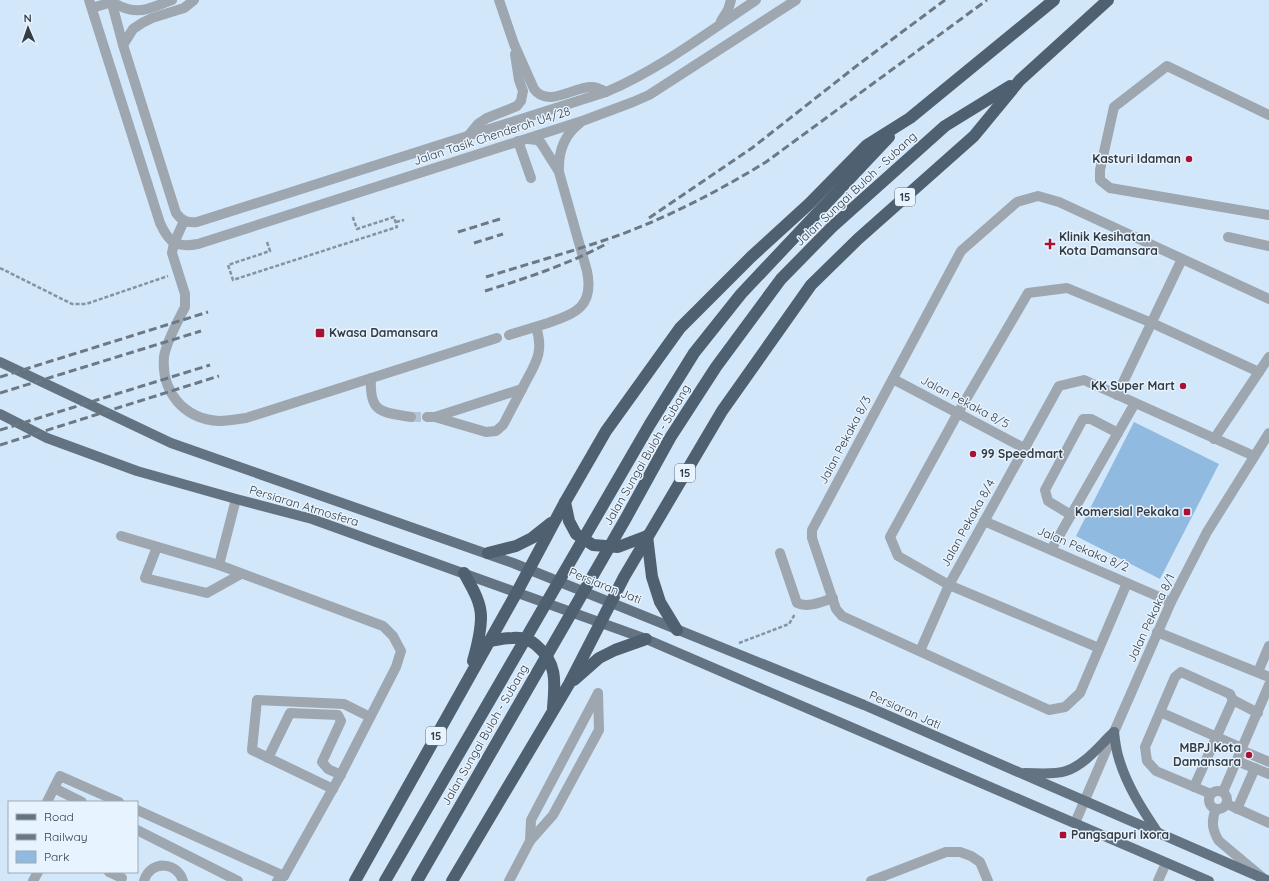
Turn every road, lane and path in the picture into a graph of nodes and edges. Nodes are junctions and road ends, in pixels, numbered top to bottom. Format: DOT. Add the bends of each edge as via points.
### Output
graph roads {
  1 [pos="172,0"];
  2 [pos="194,0"];
  3 [pos="499,0"];
  4 [pos="731,0"];
  5 [pos="739,0"];
  6 [pos="753,0"];
  7 [pos="756,0"];
  8 [pos="796,0"];
  9 [pos="1054,0"];
  10 [pos="1108,0"];
  11 [pos="111,1"];
  12 [pos="91,4"];
  13 [pos="719,24"];
  14 [pos="514,44"];
  15 [pos="123,45"];
  16 [pos="1020,80"];
  17 [pos="606,92"];
  18 [pos="1269,115"];
  19 [pos="910,118"];
  20 [pos="585,120"];
  21 [pos="469,135"];
  22 [pos="523,140"];
  23 [pos="559,172"];
  24 [pos="531,178"];
  25 [pos="352,215"];
  26 [pos="1269,215"];
  27 [pos="404,220"];
  28 [pos="184,221"];
  29 [pos="396,222"];
  30 [pos="1228,237"];
  31 [pos="267,242"];
  32 [pos="174,243"];
  33 [pos="1269,246"];
  34 [pos="1182,259"];
  35 [pos="0,268"];
  36 [pos="178,272"];
  37 [pos="1269,299"];
  38 [pos="1152,323"];
  39 [pos="536,327"];
  40 [pos="509,335"];
  41 [pos="497,338"];
  42 [pos="1269,358"];
  43 [pos="0,362"];
  44 [pos="1259,372"];
  45 [pos="371,378"];
  46 [pos="893,379"];
  47 [pos="522,389"];
  48 [pos="1117,395"];
  49 [pos="1134,403"];
  50 [pos="958,413"];
  51 [pos="0,414"];
  52 [pos="411,417"];
  53 [pos="1118,432"];
  54 [pos="1269,433"];
  55 [pos="1214,440"];
  56 [pos="1024,448"];
  57 [pos="1254,456"];
  58 [pos="236,500"];
  59 [pos="565,502"];
  60 [pos="1071,515"];
  61 [pos="555,520"];
  62 [pos="984,521"];
  63 [pos="121,536"];
  64 [pos="647,536"];
  65 [pos="157,547"];
  66 [pos="1051,550"];
  67 [pos="488,553"];
  68 [pos="780,553"];
  69 [pos="219,565"];
  70 [pos="528,569"];
  71 [pos="464,573"];
  72 [pos="241,574"];
  73 [pos="1127,583"];
  74 [pos="949,585"];
  75 [pos="516,592"];
  76 [pos="832,598"];
  77 [pos="1171,602"];
  78 [pos="611,603"];
  79 [pos="802,605"];
  80 [pos="601,622"];
  81 [pos="677,630"];
  82 [pos="1157,632"];
  83 [pos="646,638"];
  84 [pos="489,641"];
  85 [pos="1269,646"];
  86 [pos="1099,648"];
  87 [pos="724,649"];
  88 [pos="920,651"];
  89 [pos="1258,672"];
  90 [pos="471,674"];
  91 [pos="1269,677"];
  92 [pos="568,684"];
  93 [pos="1269,685"];
  94 [pos="1267,696"];
  95 [pos="1233,700"];
  96 [pos="553,711"];
  97 [pos="1262,711"];
  98 [pos="1160,712"];
  99 [pos="370,717"];
  100 [pos="1114,732"];
  101 [pos="1216,736"];
  102 [pos="1242,748"];
  103 [pos="268,758"];
  104 [pos="1237,761"];
  105 [pos="1269,762"];
  106 [pos="1255,768"];
  107 [pos="1017,773"];
  108 [pos="1269,774"];
  109 [pos="340,775"];
  110 [pos="1194,787"];
  111 [pos="54,788"];
  112 [pos="333,789"];
  113 [pos="1223,792"];
  114 [pos="1211,794"];
  115 [pos="48,801"];
  116 [pos="80,801"];
  117 [pos="117,801"];
  118 [pos="1086,801"];
  119 [pos="1227,804"];
  120 [pos="1237,809"];
  121 [pos="138,810"];
  122 [pos="1216,810"];
  123 [pos="1075,823"];
  124 [pos="1269,823"];
  125 [pos="138,831"];
  126 [pos="1158,833"];
  127 [pos="530,841"];
  128 [pos="1166,863"];
  129 [pos="111,873"];
  130 [pos="122,878"];
  131 [pos="281,878"];
  132 [pos="1267,880"];
  133 [pos="144,881"];
  134 [pos="183,881"];
  135 [pos="238,881"];
  136 [pos="355,881"];
  137 [pos="386,881"];
  138 [pos="417,881"];
  139 [pos="452,881"];
  140 [pos="509,881"];
  141 [pos="871,881"];
  142 [pos="988,881"];
  143 [pos="1158,881"];
  144 [pos="1209,881"];
  1 -- 11 [label="street" via="148,9 133,11 121,8"];
  2 -- 15 [label="street" via="184,8 142,23 133,29"];
  3 -- 14 [label="street"];
  4 -- 13 [label="street"];
  5 -- 6 [label="street"];
  7 -- 13 [label="street, Jalan Tasik Chenderoh U4/28"];
  8 -- 20 [label="street, Jalan Tasik Chenderoh U4/28" via="649,95"];
  9 -- 19 [label="highway, Jalan Sungai Buloh - Subang / 15"];
  10 -- 16 [label="highway, Jalan Sungai Buloh - Subang / 15"];
  11 -- 12 [label="street"];
  11 -- 15 [label="street"];
  12 -- 32 [label="street" via="160,223"];
  13 -- 17 [label="street, Jalan Tasik Chenderoh U4/28" via="665,60"];
  14 -- 17 [label="street" via="538,95 556,96 589,87"];
  14 -- 21 [label="street" via="522,91 521,101 517,106 487,118"];
  15 -- 28 [label="street" via="176,213"];
  16 -- 64 [label="highway, Jalan Sungai Buloh - Subang / 15" via="974,136 858,239 811,285 722,411"];
  16 -- 138 [label="highway, Jalan Sungai Buloh - Subang" via="945,126 832,227 781,279 716,367 670,438"];
  17 -- 21 [label="street, Jalan Tasik Chenderoh U4/28"];
  18 -- 26 [label="street" via="1167,66 1114,107 1100,180 1110,188"];
  19 -- 59 [label="highway, Jalan Sungai Buloh - Subang / 15" via="867,145 680,328 606,431"];
  19 -- 137 [label="highway, Jalan Sungai Buloh - Subang" via="888,137 741,294 694,353 650,424"];
  20 -- 22 [label="street, Jalan Tasik Chenderoh U4/28"];
  20 -- 23 [label="street" via="571,131 562,146"];
  21 -- 28 [label="street, Jalan Tasik Chenderoh U4/28" via="197,222"];
  22 -- 23 [label="street" via="537,140 541,143"];
  22 -- 24 [label="street"];
  22 -- 32 [label="street, Jalan Tasik Chenderoh U4/28" via="198,244 182,246"];
  23 -- 39 [label="street" via="587,270 588,290 584,303 573,313"];
  25 -- 29 [label="path" via="357,229 394,217"];
  27 -- 29 [label="path"];
  28 -- 32 [label="street"];
  29 -- 31 [label="path" via="397,227 233,280 228,265 270,252"];
  30 -- 33 [label="street"];
  32 -- 36 [label="street" via="172,253"];
  34 -- 37 [label="street, Jalan Pekaka 8/3"];
  34 -- 38 [label="street"];
  34 -- 46 [label="street, Jalan Pekaka 8/3" via="1059,202 1038,196 1017,202 961,251"];
  35 -- 36 [label="path" via="72,304 86,304"];
  36 -- 45 [label="street" via="185,294 185,307 167,346 164,369 166,382 173,397 194,414 219,421 246,418"];
  38 -- 44 [label="street"];
  38 -- 48 [label="street"];
  38 -- 50 [label="street" via="1067,288 1028,293"];
  39 -- 40 [label="street"];
  39 -- 47 [label="street" via="540,353"];
  41 -- 45 [label="street"];
  42 -- 44 [label="street"];
  43 -- 67 [label="main road, Persiaran Atmosfera" via="171,443"];
  44 -- 55 [label="street"];
  45 -- 52 [label="street" via="371,395 380,410"];
  46 -- 50 [label="street, Jalan Pekaka 8/5"];
  46 -- 76 [label="street, Jalan Pekaka 8/3" via="812,530 812,538"];
  47 -- 47 [label="street" via="431,417 486,432 496,431 503,426"];
  48 -- 49 [label="street, Jalan Pekaka 8/4"];
  48 -- 56 [label="street, Jalan Pekaka 8/4" via="1084,380 1059,386"];
  49 -- 53 [label="street"];
  49 -- 55 [label="street, Jalan Pekaka 8/4"];
  50 -- 56 [label="street, Jalan Pekaka 8/5"];
  50 -- 74 [label="street" via="890,537 898,556"];
  51 -- 58 [label="main road, Persiaran Atmosfera" via="47,438 137,471"];
  53 -- 60 [label="street"];
  53 -- 60 [label="street" via="1091,419 1083,419 1045,490 1048,501"];
  54 -- 57 [label="street, Jalan Pekaka 8/1"];
  55 -- 57 [label="street, Jalan Pekaka 8/4"];
  56 -- 62 [label="street, Jalan Pekaka 8/4"];
  57 -- 77 [label="street, Jalan Pekaka 8/1" via="1207,532"];
  58 -- 69 [label="street"];
  58 -- 71 [label="main road, Persiaran Atmosfera" via="312,520"];
  59 -- 61 [label="highway, Jalan Sungai Buloh - Subang / 15"];
  59 -- 64 [label="highway" via="569,521 576,534 593,545 618,546"];
  60 -- 66 [label="street"];
  61 -- 67 [label="highway" via="532,538 516,546"];
  61 -- 70 [label="highway, Jalan Sungai Buloh - Subang / 15"];
  62 -- 66 [label="street, Jalan Pekaka 8/2"];
  62 -- 74 [label="street, Jalan Pekaka 8/4"];
  63 -- 65 [label="street"];
  64 -- 78 [label="highway, Jalan Sungai Buloh - Subang / 15"];
  64 -- 81 [label="highway" via="652,577 660,602"];
  65 -- 69 [label="street"];
  65 -- 72 [label="street" via="145,578 207,593"];
  66 -- 73 [label="street, Jalan Pekaka 8/2"];
  67 -- 70 [label="main road, Persiaran Atmosfera"];
  68 -- 79 [label="street" via="793,596 797,603"];
  69 -- 72 [label="street"];
  70 -- 75 [label="highway, Jalan Sungai Buloh - Subang / 15"];
  70 -- 78 [label="main road, Persiaran Jati"];
  71 -- 75 [label="main road, Persiaran Atmosfera"];
  71 -- 90 [label="highway" via="476,594 482,615"];
  72 -- 99 [label="street" via="383,626 394,636 401,651 396,667"];
  73 -- 77 [label="street, Jalan Pekaka 8/2"];
  73 -- 86 [label="street, Jalan Pekaka 8/3"];
  74 -- 86 [label="street"];
  74 -- 88 [label="street, Jalan Pekaka 8/4"];
  75 -- 80 [label="main road, Persiaran Atmosfera"];
  75 -- 84 [label="highway, Jalan Sungai Buloh - Subang / 15"];
  76 -- 79 [label="street" via="811,605"];
  76 -- 88 [label="street, Jalan Pekaka 8/3" via="842,616"];
  77 -- 82 [label="street, Jalan Pekaka 8/1"];
  78 -- 80 [label="highway, Jalan Sungai Buloh - Subang / 15"];
  78 -- 81 [label="main road, Persiaran Jati"];
  79 -- 87 [label="path" via="788,624"];
  80 -- 83 [label="main road"];
  80 -- 92 [label="highway, Jalan Sungai Buloh - Subang / 15"];
  81 -- 87 [label="main road, Persiaran Jati"];
  82 -- 89 [label="street"];
  82 -- 100 [label="street, Jalan Pekaka 8/1"];
  83 -- 92 [label="highway, Jalan Sungai Buloh - Subang / 15" via="598,658"];
  83 -- 123 [label="main road"];
  84 -- 90 [label="highway, Jalan Sungai Buloh - Subang / 15"];
  84 -- 96 [label="highway" via="514,638 531,640 544,652 552,665 555,687"];
  85 -- 89 [label="street"];
  86 -- 88 [label="street, Jalan Pekaka 8/3" via="1080,694 1065,706 1049,710"];
  87 -- 107 [label="main road, Persiaran Jati" via="864,706"];
  89 -- 91 [label="street"];
  90 -- 136 [label="highway, Jalan Sungai Buloh - Subang / 15"];
  92 -- 96 [label="highway, Jalan Sungai Buloh - Subang / 15"];
  93 -- 94 [label="street"];
  94 -- 97 [label="street"];
  95 -- 97 [label="street"];
  95 -- 98 [label="street" via="1230,694 1181,672 1175,677"];
  95 -- 101 [label="street"];
  96 -- 139 [label="highway, Jalan Sungai Buloh - Subang / 15"];
  97 -- 102 [label="street"];
  98 -- 101 [label="street"];
  98 -- 110 [label="street" via="1145,747 1148,761 1156,770"];
  99 -- 103 [label="street" via="344,704 257,700 252,750"];
  99 -- 109 [label="street"];
  100 -- 107 [label="main road" via="1085,760 1065,771 1044,774"];
  100 -- 118 [label="street, Jalan Pekaka 8/1"];
  100 -- 126 [label="main road" via="1118,758 1127,782"];
  101 -- 102 [label="street"];
  101 -- 110 [label="street"];
  102 -- 104 [label="street"];
  102 -- 105 [label="street" via="1241,750"];
  103 -- 109 [label="street" via="290,713 338,715 341,721 322,762 328,769"];
  103 -- 112 [label="street"];
  104 -- 106 [label="street"];
  104 -- 113 [label="street"];
  106 -- 108 [label="street"];
  106 -- 120 [label="street"];
  107 -- 118 [label="main road, Persiaran Jati"];
  109 -- 112 [label="street"];
  110 -- 114 [label="street"];
  111 -- 115 [label="street"];
  111 -- 116 [label="street"];
  111 -- 117 [label="street" via="60,776"];
  112 -- 131 [label="street"];
  113 -- 114 [label="street" via="1216,791"];
  113 -- 119 [label="street" via="1227,797"];
  114 -- 122 [label="street" via="1209,804"];
  118 -- 123 [label="street, Jalan Pekaka 8/1"];
  118 -- 126 [label="main road, Persiaran Jati"];
  119 -- 120 [label="street"];
  119 -- 122 [label="street" via="1224,808"];
  120 -- 124 [label="street"];
  121 -- 131 [label="street"];
  122 -- 132 [label="street" via="1212,824 1219,841"];
  123 -- 128 [label="main road"];
  125 -- 135 [label="street"];
  126 -- 132 [label="main road, Persiaran Jati"];
  127 -- 127 [label="street" via="553,815 599,730 598,693 531,820"];
  127 -- 140 [label="street"];
  128 -- 143 [label="street"];
  128 -- 144 [label="main road"];
  129 -- 130 [label="street"];
  133 -- 134 [label="street" via="149,871 162,865 175,868"];
  141 -- 142 [label="street" via="946,852 960,852 980,862"];
}
